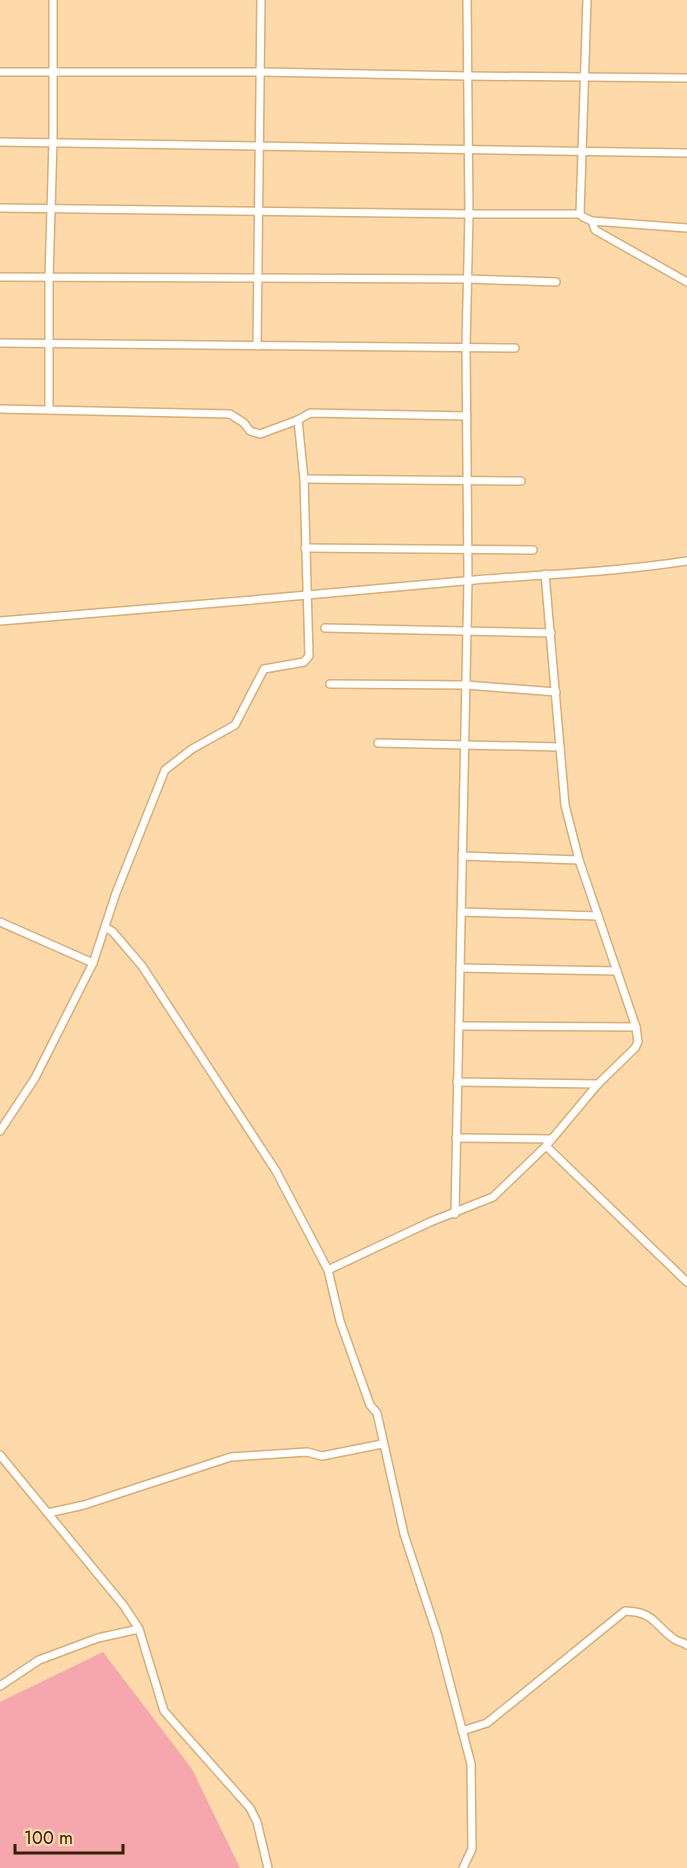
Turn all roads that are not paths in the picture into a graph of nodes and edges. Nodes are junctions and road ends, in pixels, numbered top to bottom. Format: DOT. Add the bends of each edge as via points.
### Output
graph roads {
  1 [pos="52,0"];
  2 [pos="261,0"];
  3 [pos="467,0"];
  4 [pos="587,0"];
  5 [pos="0,72"];
  6 [pos="52,72"];
  7 [pos="261,72"];
  8 [pos="467,76"];
  9 [pos="585,78"];
  10 [pos="687,78"];
  11 [pos="0,142"];
  12 [pos="53,142"];
  13 [pos="259,144"];
  14 [pos="468,148"];
  15 [pos="582,150"];
  16 [pos="687,153"];
  17 [pos="0,208"];
  18 [pos="51,208"];
  19 [pos="259,211"];
  20 [pos="469,214"];
  21 [pos="580,214"];
  22 [pos="592,221"];
  23 [pos="687,228"];
  24 [pos="0,277"];
  25 [pos="49,278"];
  26 [pos="258,278"];
  27 [pos="469,279"];
  28 [pos="556,282"];
  29 [pos="687,282"];
  30 [pos="0,343"];
  31 [pos="51,344"];
  32 [pos="257,346"];
  33 [pos="466,346"];
  34 [pos="515,348"];
  35 [pos="0,409"];
  36 [pos="49,410"];
  37 [pos="466,416"];
  38 [pos="298,420"];
  39 [pos="304,478"];
  40 [pos="466,481"];
  41 [pos="521,481"];
  42 [pos="305,548"];
  43 [pos="468,549"];
  44 [pos="533,550"];
  45 [pos="687,561"];
  46 [pos="545,574"];
  47 [pos="468,581"];
  48 [pos="306,597"];
  49 [pos="0,621"];
  50 [pos="325,628"];
  51 [pos="467,632"];
  52 [pos="551,633"];
  53 [pos="330,684"];
  54 [pos="466,685"];
  55 [pos="556,692"];
  56 [pos="378,743"];
  57 [pos="465,746"];
  58 [pos="560,747"];
  59 [pos="462,856"];
  60 [pos="579,860"];
  61 [pos="461,912"];
  62 [pos="598,916"];
  63 [pos="0,922"];
  64 [pos="105,927"];
  65 [pos="93,963"];
  66 [pos="460,968"];
  67 [pos="617,971"];
  68 [pos="459,1026"];
  69 [pos="636,1027"];
  70 [pos="458,1083"];
  71 [pos="598,1084"];
  72 [pos="0,1131"];
  73 [pos="456,1138"];
  74 [pos="551,1139"];
  75 [pos="546,1146"];
  76 [pos="455,1214"];
  77 [pos="328,1270"];
  78 [pos="687,1282"];
  79 [pos="382,1444"];
  80 [pos="0,1455"];
  81 [pos="48,1513"];
  82 [pos="139,1629"];
  83 [pos="687,1645"];
  84 [pos="0,1686"];
  85 [pos="462,1731"];
  86 [pos="268,1868"];
  87 [pos="463,1868"];
  1 -- 6 [label="street"];
  2 -- 7 [label="street"];
  3 -- 8 [label="street"];
  4 -- 9 [label="street"];
  5 -- 6 [label="street"];
  6 -- 7 [label="street"];
  6 -- 12 [label="street"];
  7 -- 8 [label="street"];
  7 -- 13 [label="street"];
  8 -- 9 [label="street"];
  8 -- 14 [label="street"];
  9 -- 10 [label="street"];
  9 -- 15 [label="street"];
  11 -- 12 [label="street"];
  12 -- 13 [label="street"];
  12 -- 18 [label="street"];
  13 -- 14 [label="street"];
  13 -- 19 [label="street"];
  14 -- 15 [label="street"];
  14 -- 20 [label="street"];
  15 -- 16 [label="street"];
  15 -- 21 [label="street"];
  17 -- 18 [label="street"];
  18 -- 19 [label="street"];
  18 -- 25 [label="street"];
  19 -- 20 [label="street"];
  19 -- 26 [label="street"];
  20 -- 21 [label="street"];
  20 -- 27 [label="street"];
  21 -- 22 [label="street"];
  22 -- 23 [label="street"];
  22 -- 29 [label="street" via="595,230"];
  24 -- 25 [label="street"];
  25 -- 26 [label="street"];
  25 -- 31 [label="street"];
  26 -- 27 [label="street"];
  26 -- 32 [label="street"];
  27 -- 28 [label="street"];
  27 -- 33 [label="street"];
  30 -- 31 [label="street"];
  31 -- 32 [label="street"];
  31 -- 36 [label="street"];
  32 -- 33 [label="street"];
  33 -- 34 [label="street"];
  33 -- 37 [label="street"];
  35 -- 36 [label="street"];
  36 -- 38 [label="street" via="230,414 250,431 260,434"];
  37 -- 38 [label="street" via="310,413"];
  37 -- 40 [label="street"];
  38 -- 39 [label="street"];
  39 -- 40 [label="street"];
  39 -- 42 [label="street"];
  40 -- 41 [label="street"];
  40 -- 43 [label="street"];
  42 -- 43 [label="street"];
  42 -- 48 [label="street"];
  43 -- 44 [label="street"];
  43 -- 47 [label="street"];
  45 -- 46 [label="street"];
  46 -- 47 [label="street"];
  46 -- 52 [label="street"];
  47 -- 48 [label="street"];
  47 -- 51 [label="street"];
  48 -- 49 [label="street"];
  48 -- 64 [label="street" via="309,656 304,662 264,669 235,725 192,749 165,770"];
  50 -- 51 [label="street"];
  51 -- 52 [label="street"];
  51 -- 54 [label="street"];
  52 -- 55 [label="street"];
  53 -- 54 [label="street"];
  54 -- 55 [label="street"];
  54 -- 57 [label="street"];
  55 -- 58 [label="street"];
  56 -- 57 [label="street"];
  57 -- 58 [label="street"];
  57 -- 59 [label="street"];
  58 -- 60 [label="street" via="566,805"];
  59 -- 60 [label="street"];
  59 -- 61 [label="street"];
  60 -- 62 [label="street"];
  61 -- 62 [label="street"];
  61 -- 66 [label="street"];
  62 -- 67 [label="street"];
  63 -- 65 [label="street"];
  64 -- 65 [label="street"];
  64 -- 77 [label="street" via="142,966 276,1171"];
  65 -- 72 [label="street" via="35,1078"];
  66 -- 67 [label="street"];
  66 -- 68 [label="street"];
  67 -- 69 [label="street"];
  68 -- 69 [label="street"];
  68 -- 70 [label="street"];
  69 -- 71 [label="street" via="635,1048"];
  70 -- 71 [label="street"];
  70 -- 73 [label="street"];
  71 -- 74 [label="street"];
  73 -- 74 [label="street"];
  73 -- 76 [label="street"];
  74 -- 75 [label="street"];
  75 -- 76 [label="street" via="493,1197"];
  75 -- 78 [label="street"];
  76 -- 77 [label="street"];
  77 -- 79 [label="street" via="340,1321 370,1405 377,1413"];
  79 -- 81 [label="street" via="322,1456 307,1452 231,1457"];
  79 -- 85 [label="street"];
  80 -- 81 [label="street"];
  81 -- 82 [label="street"];
  82 -- 84 [label="street" via="98,1638 39,1659"];
  82 -- 86 [label="street" via="164,1711 250,1808"];
  83 -- 85 [label="street" via="675,1640 641,1611 625,1611 487,1723"];
  85 -- 87 [label="street" via="471,1764 472,1849"];
}
